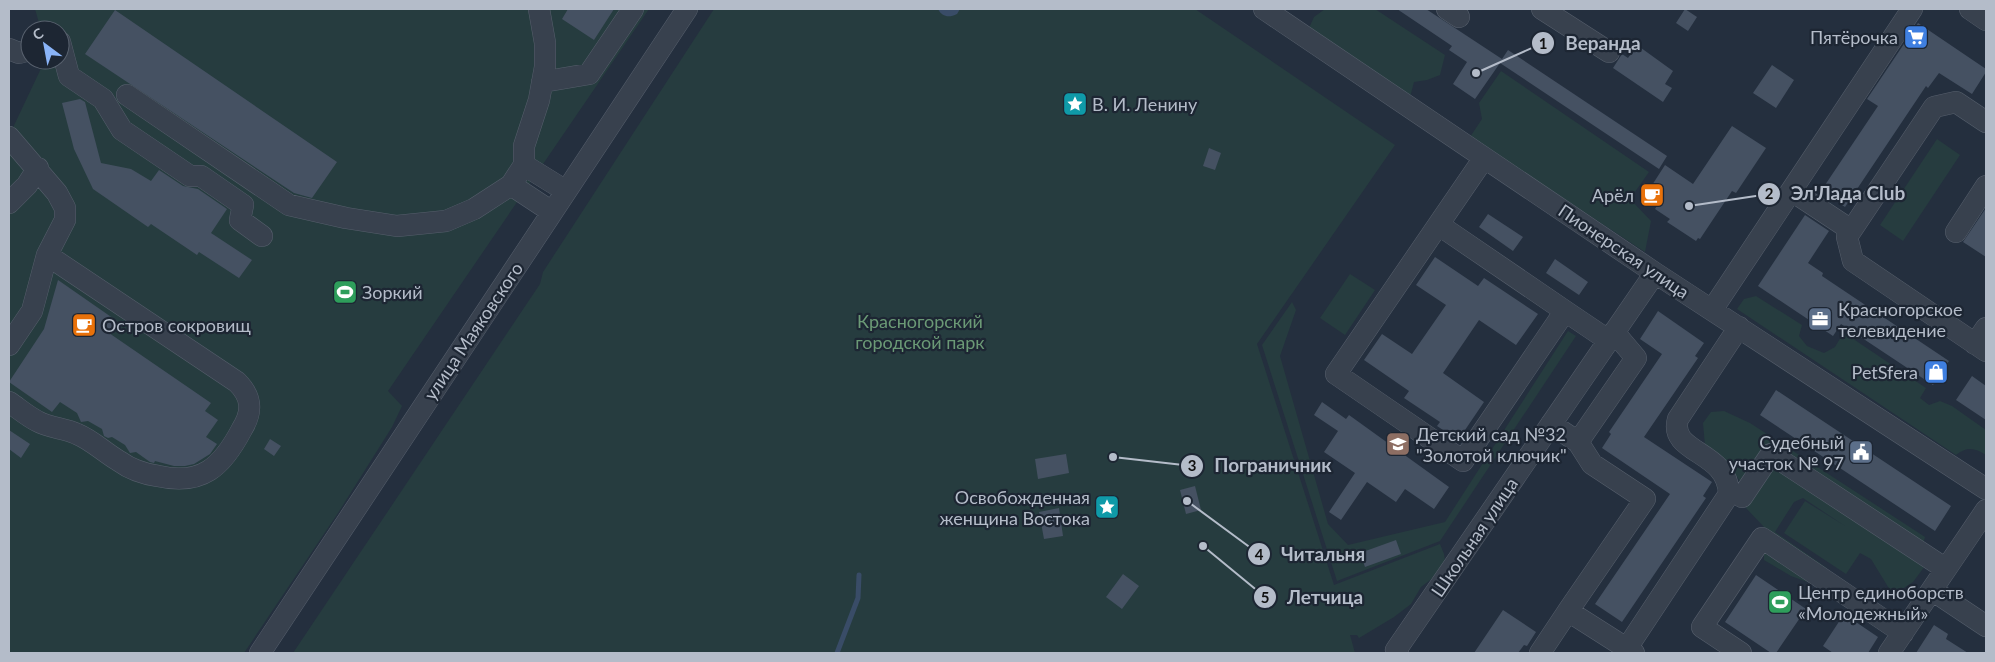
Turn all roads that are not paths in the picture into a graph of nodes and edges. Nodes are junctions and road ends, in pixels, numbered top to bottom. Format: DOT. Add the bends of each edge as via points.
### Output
graph roads {
  1 [pos="539,9"];
  2 [pos="633,9"];
  3 [pos="687,9"];
  4 [pos="1264,9"];
  5 [pos="1542,9"];
  6 [pos="1912,9"];
  7 [pos="1970,9"];
  8 [pos="1286,15"];
  9 [pos="1986,20"];
  10 [pos="1609,52"];
  11 [pos="67,70"];
  12 [pos="542,82"];
  13 [pos="127,95"];
  14 [pos="1985,118"];
  15 [pos="9,137"];
  16 [pos="1484,158"];
  17 [pos="524,165"];
  18 [pos="38,168"];
  19 [pos="511,184"];
  20 [pos="1986,186"];
  21 [pos="1792,190"];
  22 [pos="566,191"];
  23 [pos="9,202"];
  24 [pos="552,212"];
  25 [pos="1438,225"];
  26 [pos="1851,230"];
  27 [pos="1956,232"];
  28 [pos="262,236"];
  29 [pos="47,256"];
  30 [pos="1655,273"];
  31 [pos="1712,310"];
  32 [pos="1565,311"];
  33 [pos="1739,327"];
  34 [pos="1611,336"];
  35 [pos="1983,341"];
  36 [pos="9,345"];
  37 [pos="9,402"];
  38 [pos="1551,424"];
  39 [pos="1578,442"];
  40 [pos="1986,489"];
  41 [pos="1742,497"];
  42 [pos="1986,510"];
  43 [pos="1946,569"];
  44 [pos="1932,590"];
  45 [pos="1568,611"];
  46 [pos="1986,626"];
  47 [pos="1903,633"];
  48 [pos="1630,651"];
  49 [pos="260,653"];
  50 [pos="1398,653"];
  51 [pos="1540,653"];
  52 [pos="1741,653"];
  53 [pos="1889,653"];
  1 -- 12 [label="street" via="545,43"];
  2 -- 12 [label="street" via="589,74"];
  3 -- 22 [label="street, улица Маяковского"];
  4 -- 8 [label="street, Пионерская улица"];
  5 -- 10 [label="street"];
  6 -- 21 [label="street"];
  7 -- 9 [label="street"];
  8 -- 16 [label="street, Пионерская улица"];
  11 -- 28 [label="street" via="69,76 103,99 122,130 190,176 201,176 243,205 240,220"];
  12 -- 17 [label="street" via="524,146"];
  13 -- 19 [label="street" via="289,205 397,226 446,221 474,209"];
  14 -- 26 [label="street" via="1956,102 1934,107"];
  15 -- 18 [label="street"];
  16 -- 25 [label="street"];
  16 -- 30 [label="street, Пионерская улица"];
  17 -- 19 [label="street"];
  17 -- 22 [label="street"];
  18 -- 23 [label="street" via="27,185"];
  18 -- 29 [label="street" via="65,208 65,220"];
  19 -- 24 [label="street"];
  20 -- 27 [label="street"];
  21 -- 26 [label="street"];
  21 -- 31 [label="street"];
  22 -- 24 [label="street, улица Маяковского"];
  24 -- 49 [label="street, улица Маяковского"];
  25 -- 32 [label="street"];
  25 -- 32 [label="street" via="1336,374 1463,461"];
  26 -- 35 [label="street" via="1846,237 1852,261"];
  29 -- 36 [label="street" via="32,311"];
  29 -- 37 [label="street" via="237,382 245,390 249,411 244,427 228,453 210,470 195,478 181,480 130,468 77,434 38,422"];
  30 -- 31 [label="street, Пионерская улица"];
  30 -- 34 [label="street, Школьная улица"];
  31 -- 33 [label="street, Пионерская улица"];
  32 -- 34 [label="street"];
  33 -- 40 [label="street, Пионерская улица"];
  33 -- 48 [label="street" via="1675,427 1682,442 1720,468 1729,484 1729,494"];
  34 -- 38 [label="street, Школьная улица"];
  34 -- 39 [label="street" via="1636,358"];
  38 -- 39 [label="street"];
  38 -- 50 [label="street, Школьная улица" via="1396,650"];
  39 -- 45 [label="street" via="1592,464 1645,499"];
  41 -- 43 [label="street" via="1771,454"];
  42 -- 43 [label="street"];
  43 -- 44 [label="street"];
  44 -- 46 [label="street"];
  44 -- 47 [label="street"];
  45 -- 48 [label="street"];
  45 -- 51 [label="street"];
  47 -- 52 [label="street" via="1762,538 1702,627"];
  47 -- 53 [label="street"];
}
